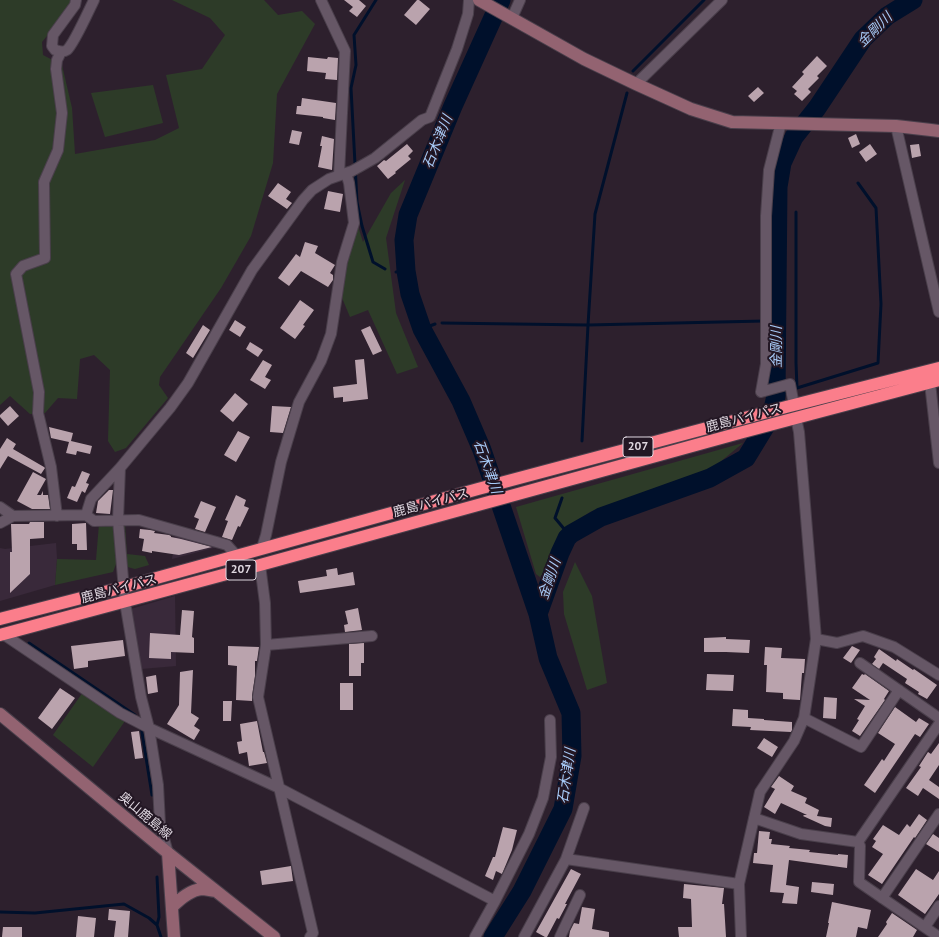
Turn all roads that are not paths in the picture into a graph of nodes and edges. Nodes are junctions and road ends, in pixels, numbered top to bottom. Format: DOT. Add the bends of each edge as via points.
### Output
graph roads {
  1 [pos="76,0"];
  2 [pos="94,0"];
  3 [pos="321,0"];
  4 [pos="469,0"];
  5 [pos="479,0"];
  6 [pos="520,0"];
  7 [pos="722,0"];
  8 [pos="510,18"];
  9 [pos="61,52"];
  10 [pos="636,84"];
  11 [pos="786,123"];
  12 [pos="896,126"];
  13 [pos="939,131"];
  14 [pos="346,173"];
  15 [pos="939,312"];
  16 [pos="939,368"];
  17 [pos="934,382"];
  18 [pos="790,406"];
  19 [pos="796,418"];
  20 [pos="939,463"];
  21 [pos="120,468"];
  22 [pos="0,507"];
  23 [pos="13,516"];
  24 [pos="57,516"];
  25 [pos="86,516"];
  26 [pos="118,520"];
  27 [pos="0,523"];
  28 [pos="262,548"];
  29 [pos="237,556"];
  30 [pos="260,565"];
  31 [pos="124,587"];
  32 [pos="125,602"];
  33 [pos="0,619"];
  34 [pos="2,634"];
  35 [pos="372,636"];
  36 [pos="816,639"];
  37 [pos="266,646"];
  38 [pos="860,663"];
  39 [pos="939,675"];
  40 [pos="899,690"];
  41 [pos="804,718"];
  42 [pos="939,718"];
  43 [pos="2,719"];
  44 [pos="550,720"];
  45 [pos="939,724"];
  46 [pos="143,725"];
  47 [pos="279,788"];
  48 [pos="584,808"];
  49 [pos="939,814"];
  50 [pos="754,818"];
  51 [pos="858,842"];
  52 [pos="168,853"];
  53 [pos="566,859"];
  54 [pos="739,884"];
  55 [pos="216,892"];
  56 [pos="580,895"];
  57 [pos="882,898"];
  58 [pos="496,901"];
  59 [pos="939,906"];
  60 [pos="172,907"];
  61 [pos="925,927"];
  62 [pos="174,937"];
  63 [pos="274,937"];
  64 [pos="310,937"];
  65 [pos="475,937"];
  66 [pos="524,937"];
  67 [pos="560,937"];
  68 [pos="741,937"];
  69 [pos="939,937"];
  1 -- 9 [label="street" via="53,35 52,46"];
  2 -- 9 [label="street" via="72,43"];
  3 -- 14 [label="street" via="345,51"];
  4 -- 14 [label="street" via="468,14 457,49 430,117 422,120 375,158"];
  5 -- 8 [label="street"];
  6 -- 8 [label="street"];
  7 -- 10 [label="street"];
  8 -- 10 [label="street"];
  9 -- 24 [label="street" via="56,69 62,113 58,150 44,182 45,258 23,266 16,274 39,392 38,413 51,467"];
  10 -- 11 [label="street" via="692,109 732,122"];
  11 -- 12 [label="street"];
  11 -- 18 [label="street" via="769,170 766,216 766,364 761,392 790,384"];
  12 -- 13 [label="street"];
  12 -- 15 [label="street"];
  14 -- 21 [label="street" via="329,179 312,190 303,200 252,270 188,383"];
  14 -- 28 [label="street" via="354,223 342,262 331,334 299,402 280,462"];
  16 -- 18 [label="highway, 鹿島バイパス / 207"];
  17 -- 19 [label="highway, 鹿島バイパス / 207"];
  17 -- 20 [label="street"];
  18 -- 28 [label="highway, 鹿島バイパス / 207"];
  19 -- 30 [label="highway, 鹿島バイパス / 207"];
  19 -- 36 [label="street"];
  21 -- 25 [label="street" via="91,499"];
  21 -- 26 [label="street"];
  22 -- 23 [label="street"];
  23 -- 24 [label="street"];
  23 -- 27 [label="street"];
  24 -- 25 [label="street"];
  25 -- 26 [label="street" via="94,520"];
  26 -- 29 [label="street" via="139,520 227,545"];
  26 -- 31 [label="street"];
  28 -- 29 [label="highway, 鹿島バイパス / 207"];
  29 -- 31 [label="highway, 鹿島バイパス / 207"];
  30 -- 32 [label="highway, 鹿島バイパス / 207"];
  30 -- 37 [label="street"];
  31 -- 32 [label="street"];
  31 -- 33 [label="highway, 鹿島バイパス / 207"];
  32 -- 34 [label="highway, 鹿島バイパス / 207"];
  32 -- 46 [label="street"];
  34 -- 46 [label="street" via="120,713"];
  35 -- 37 [label="street"];
  36 -- 39 [label="street" via="837,643 863,636 894,647"];
  36 -- 41 [label="street"];
  37 -- 47 [label="street" via="258,697"];
  38 -- 40 [label="street"];
  40 -- 41 [label="street" via="860,747"];
  40 -- 42 [label="street"];
  41 -- 50 [label="street" via="794,741 760,792"];
  43 -- 52 [label="street, 奥山鹿島線"];
  44 -- 58 [label="street" via="551,757 544,798"];
  45 -- 51 [label="street"];
  46 -- 47 [label="street"];
  46 -- 52 [label="street" via="158,785 160,824"];
  47 -- 58 [label="street"];
  47 -- 64 [label="street" via="313,933"];
  48 -- 53 [label="street"];
  49 -- 57 [label="street"];
  50 -- 51 [label="street" via="801,834"];
  50 -- 54 [label="street"];
  51 -- 57 [label="street" via="859,882"];
  52 -- 55 [label="street, 奥山鹿島線"];
  52 -- 60 [label="street"];
  53 -- 54 [label="street"];
  53 -- 66 [label="street"];
  54 -- 68 [label="street"];
  55 -- 60 [label="street" via="202,889 192,892"];
  55 -- 63 [label="street, 奥山鹿島線"];
  56 -- 67 [label="street"];
  57 -- 61 [label="street"];
  58 -- 65 [label="street"];
  59 -- 61 [label="street"];
  60 -- 62 [label="street"];
  61 -- 69 [label="street"];
}
